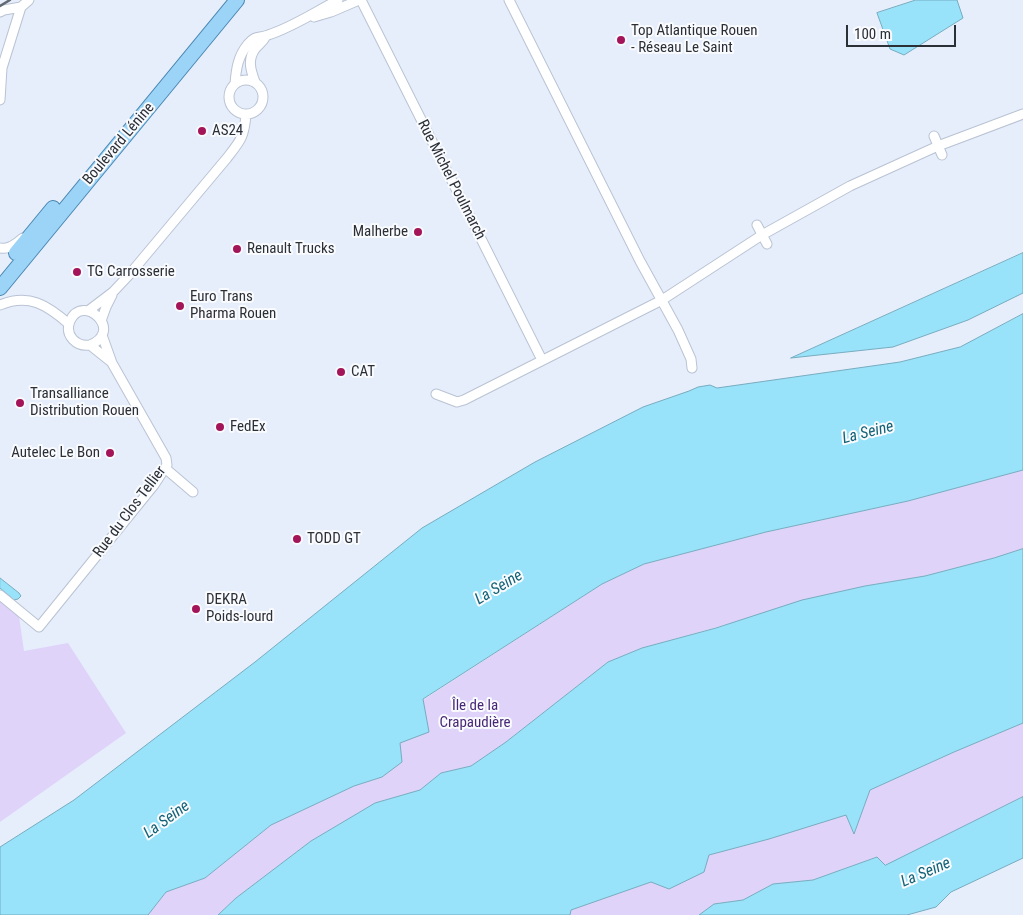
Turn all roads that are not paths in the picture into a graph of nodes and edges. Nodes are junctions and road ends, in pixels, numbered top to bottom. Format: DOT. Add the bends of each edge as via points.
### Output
graph roads {
  1 [pos="28,0"];
  2 [pos="227,0"];
  3 [pos="237,0"];
  4 [pos="338,0"];
  5 [pos="360,0"];
  6 [pos="509,0"];
  7 [pos="20,7"];
  8 [pos="0,12"];
  9 [pos="297,22"];
  10 [pos="266,36"];
  11 [pos="255,82"];
  12 [pos="235,84"];
  13 [pos="0,100"];
  14 [pos="1023,114"];
  15 [pos="246,115"];
  16 [pos="934,136"];
  17 [pos="938,146"];
  18 [pos="942,156"];
  19 [pos="757,225"];
  20 [pos="36,229"];
  21 [pos="762,235"];
  22 [pos="767,244"];
  23 [pos="0,248"];
  24 [pos="0,273"];
  25 [pos="0,288"];
  26 [pos="113,292"];
  27 [pos="662,300"];
  28 [pos="0,305"];
  29 [pos="88,311"];
  30 [pos="101,321"];
  31 [pos="69,324"];
  32 [pos="102,335"];
  33 [pos="90,345"];
  34 [pos="542,360"];
  35 [pos="112,363"];
  36 [pos="692,368"];
  37 [pos="436,394"];
  38 [pos="166,469"];
  39 [pos="192,492"];
  40 [pos="0,595"];
  1 -- 7 [label="street"];
  2 -- 20 [label="main road, Boulevard Lénine"];
  3 -- 25 [label="main road, Boulevard Lénine"];
  4 -- 9 [label="street"];
  5 -- 9 [label="street"];
  5 -- 34 [label="street, Rue Michel Poulmarch"];
  6 -- 27 [label="street"];
  7 -- 8 [label="street"];
  7 -- 13 [label="street" via="2,68"];
  9 -- 10 [label="street"];
  10 -- 11 [label="street" via="250,60"];
  10 -- 12 [label="street" via="257,37 240,56"];
  11 -- 12 [label="street" via="244,80"];
  11 -- 15 [label="street" via="262,91 263,102 257,111"];
  12 -- 15 [label="street" via="230,92 230,104 237,112"];
  14 -- 17 [label="street"];
  15 -- 26 [label="street, Rue du Clos Tellier" via="241,140"];
  16 -- 17 [label="street"];
  17 -- 18 [label="street"];
  17 -- 21 [label="street" via="887,174 850,186"];
  19 -- 21 [label="street"];
  20 -- 23 [label="street" via="10,247"];
  20 -- 24 [label="main road, Boulevard Lénine"];
  21 -- 22 [label="street"];
  21 -- 27 [label="street"];
  26 -- 29 [label="street, Rue du Clos Tellier"];
  26 -- 30 [label="street, Rue du Clos Tellier"];
  27 -- 34 [label="street"];
  27 -- 36 [label="street" via="688,350"];
  28 -- 31 [label="street" via="21,299 41,304"];
  29 -- 30 [label="street"];
  29 -- 31 [label="street, Rue du Clos Tellier" via="74,315"];
  30 -- 32 [label="street, Rue du Clos Tellier"];
  31 -- 33 [label="street, Rue du Clos Tellier" via="73,341"];
  32 -- 33 [label="street"];
  32 -- 35 [label="street, Rue du Clos Tellier"];
  33 -- 35 [label="street, Rue du Clos Tellier"];
  34 -- 37 [label="street" via="460,402"];
  35 -- 38 [label="street, Rue du Clos Tellier" via="166,458"];
  38 -- 39 [label="street"];
  38 -- 40 [label="street, Rue du Clos Tellier" via="39,627"];
}
